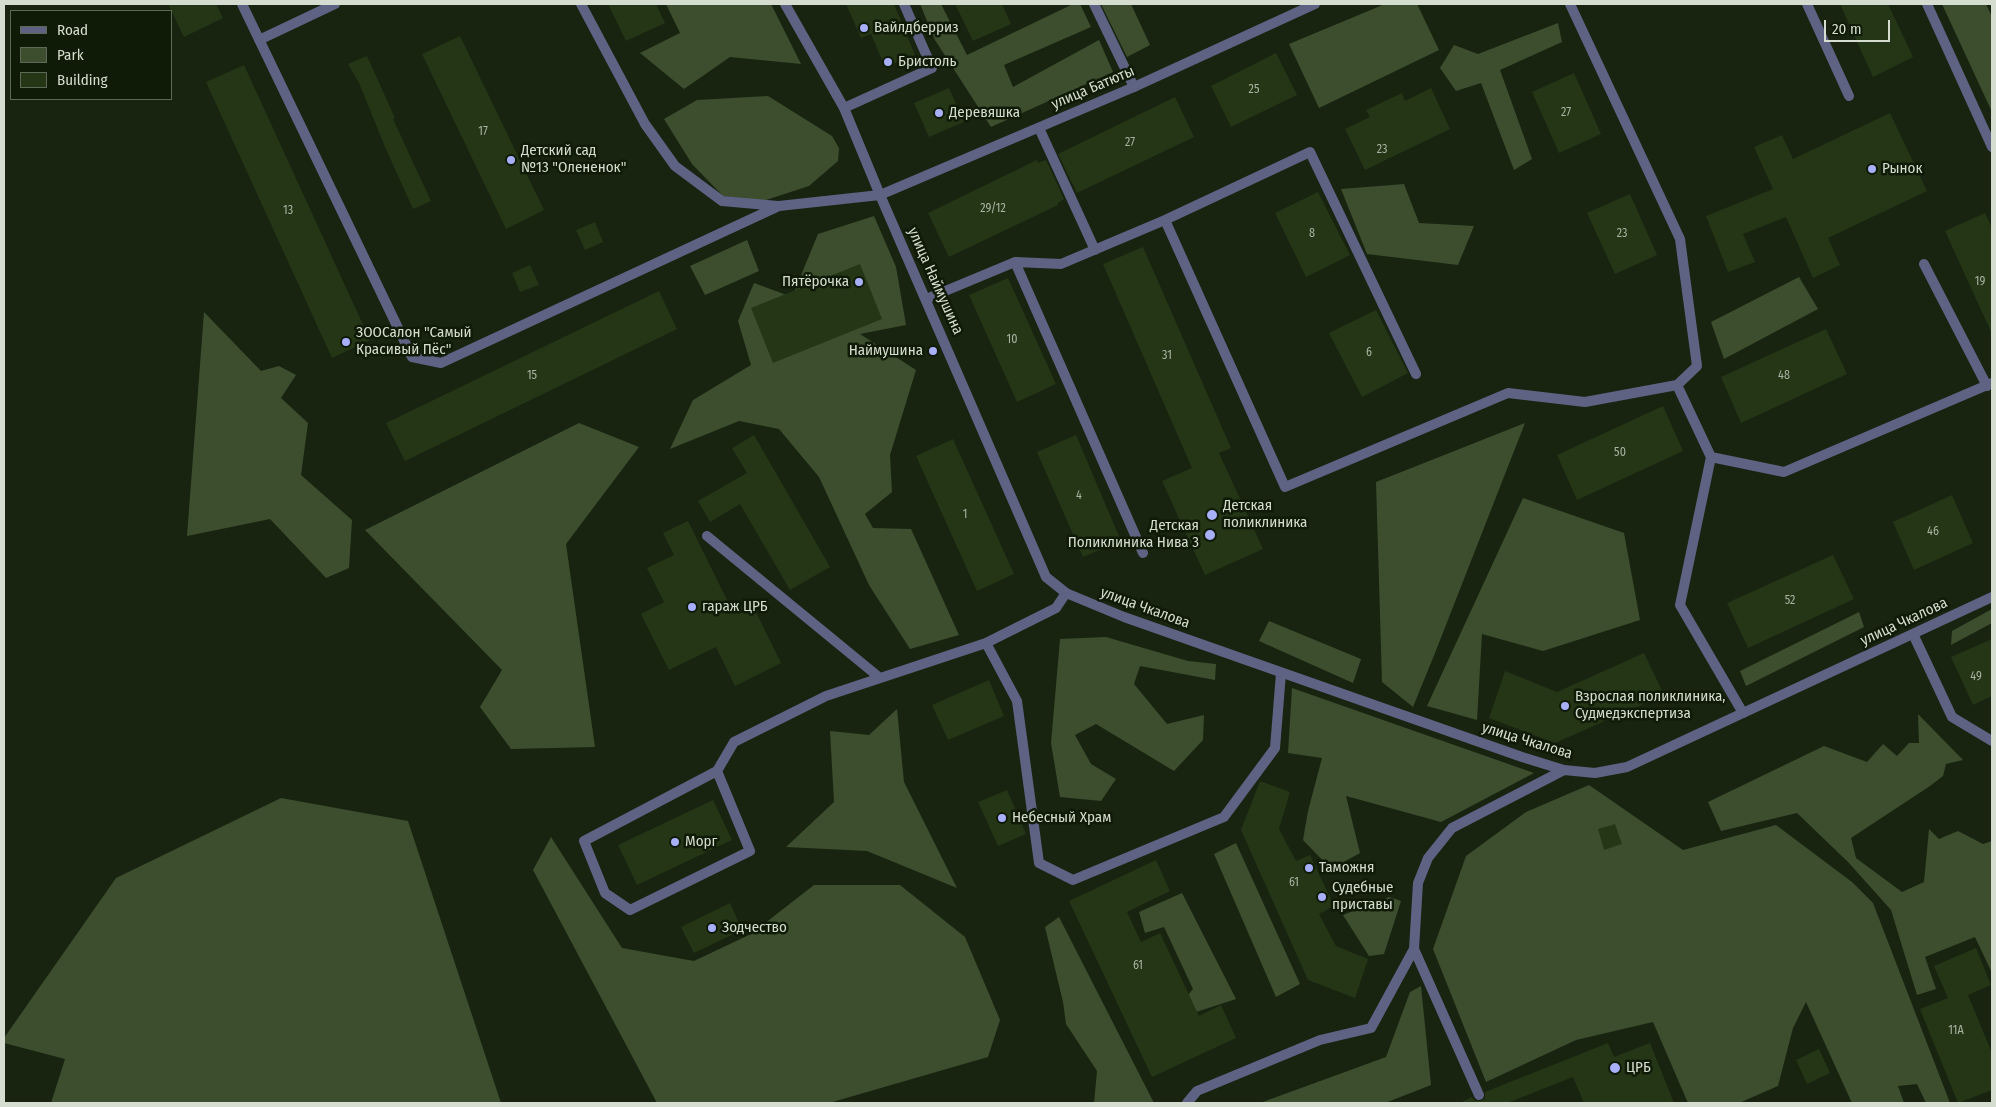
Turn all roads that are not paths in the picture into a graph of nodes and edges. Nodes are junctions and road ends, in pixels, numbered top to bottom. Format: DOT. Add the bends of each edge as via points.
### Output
graph roads {
  1 [pos="242,4"];
  2 [pos="334,4"];
  3 [pos="581,4"];
  4 [pos="785,4"];
  5 [pos="904,4"];
  6 [pos="1094,4"];
  7 [pos="1315,4"];
  8 [pos="1570,4"];
  9 [pos="1807,4"];
  10 [pos="1927,4"];
  11 [pos="260,40"];
  12 [pos="1134,87"];
  13 [pos="1849,96"];
  14 [pos="844,108"];
  15 [pos="1039,128"];
  16 [pos="1992,147"];
  17 [pos="880,195"];
  18 [pos="779,206"];
  19 [pos="1165,220"];
  20 [pos="1095,250"];
  21 [pos="1015,262"];
  22 [pos="1924,264"];
  23 [pos="926,299"];
  24 [pos="1416,374"];
  25 [pos="1989,384"];
  26 [pos="1676,385"];
  27 [pos="1712,457"];
  28 [pos="707,536"];
  29 [pos="1143,553"];
  30 [pos="1046,576"];
  31 [pos="1066,593"];
  32 [pos="1992,598"];
  33 [pos="1913,634"];
  34 [pos="986,643"];
  35 [pos="1281,673"];
  36 [pos="880,678"];
  37 [pos="1743,713"];
  38 [pos="1992,741"];
  39 [pos="1564,770"];
  40 [pos="716,771"];
  41 [pos="1414,949"];
  42 [pos="1479,1095"];
  43 [pos="1187,1103"];
  1 -- 11 [label="street"];
  2 -- 11 [label="street"];
  3 -- 18 [label="street" via="645,124 675,166 722,201"];
  4 -- 14 [label="street, улица Наймушина"];
  5 -- 14 [label="street" via="932,68"];
  6 -- 12 [label="street"];
  7 -- 12 [label="street, улица Батюты"];
  8 -- 26 [label="street" via="1680,239 1696,366"];
  9 -- 13 [label="street"];
  10 -- 16 [label="street"];
  11 -- 18 [label="street" via="412,357 441,363"];
  12 -- 15 [label="street, улица Батюты"];
  14 -- 17 [label="street, улица Наймушина"];
  15 -- 17 [label="street, улица Батюты"];
  15 -- 20 [label="street"];
  17 -- 18 [label="street, улица Батюты"];
  17 -- 23 [label="street, улица Наймушина"];
  19 -- 20 [label="street"];
  19 -- 24 [label="street" via="1310,152"];
  19 -- 26 [label="street" via="1285,487 1508,393 1585,402"];
  20 -- 21 [label="street" via="1061,264"];
  21 -- 23 [label="street"];
  21 -- 29 [label="street"];
  22 -- 25 [label="street"];
  23 -- 30 [label="street, улица Наймушина"];
  25 -- 27 [label="street" via="1784,472"];
  26 -- 27 [label="street"];
  27 -- 37 [label="street" via="1680,605"];
  28 -- 36 [label="street"];
  30 -- 31 [label="street, улица Чкалова"];
  31 -- 34 [label="street" via="1056,608"];
  31 -- 35 [label="street, улица Чкалова"];
  32 -- 33 [label="street, улица Чкалова"];
  33 -- 37 [label="street, улица Чкалова"];
  33 -- 38 [label="street" via="1952,717"];
  34 -- 35 [label="street" via="1017,700 1039,863 1073,880 1224,817 1275,748"];
  34 -- 36 [label="street"];
  35 -- 39 [label="street, улица Чкалова"];
  36 -- 40 [label="street" via="826,696 734,742"];
  37 -- 39 [label="street, улица Чкалова" via="1627,766 1595,773"];
  39 -- 41 [label="street" via="1452,828 1428,858 1418,883"];
  40 -- 40 [label="street" via="584,841 605,893 630,910 750,851"];
  41 -- 42 [label="street"];
  41 -- 43 [label="street" via="1371,1028 1320,1040 1197,1091"];
}
